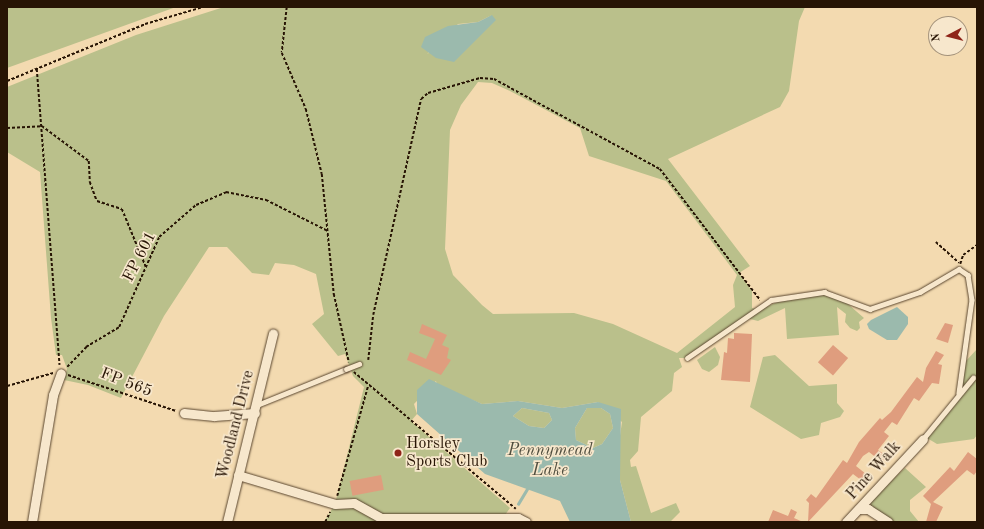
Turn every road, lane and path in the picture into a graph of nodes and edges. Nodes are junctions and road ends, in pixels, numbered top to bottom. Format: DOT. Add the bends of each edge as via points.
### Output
graph roads {
  1 [pos="203,7"];
  2 [pos="287,7"];
  3 [pos="37,69"];
  4 [pos="7,81"];
  5 [pos="42,126"];
  6 [pos="7,128"];
  7 [pos="328,232"];
  8 [pos="936,242"];
  9 [pos="977,245"];
  10 [pos="146,266"];
  11 [pos="958,269"];
  12 [pos="763,304"];
  13 [pos="273,334"];
  14 [pos="687,358"];
  15 [pos="368,360"];
  16 [pos="359,364"];
  17 [pos="61,373"];
  18 [pos="973,378"];
  19 [pos="7,386"];
  20 [pos="368,386"];
  21 [pos="959,393"];
  22 [pos="256,409"];
  23 [pos="184,413"];
  24 [pos="923,439"];
  25 [pos="238,475"];
  26 [pos="335,504"];
  27 [pos="859,509"];
  28 [pos="524,520"];
  29 [pos="32,522"];
  30 [pos="227,522"];
  31 [pos="325,522"];
  32 [pos="846,522"];
  33 [pos="888,522"];
  1 -- 3 [label="path" via="145,24"];
  2 -- 7 [label="path" via="282,53 306,109 322,174"];
  3 -- 4 [label="path"];
  3 -- 5 [label="path"];
  5 -- 6 [label="path"];
  5 -- 10 [label="path" via="89,161 90,182 97,201 122,209"];
  5 -- 17 [label="path"];
  7 -- 10 [label="path, FP 601" via="266,200 226,192 196,205 159,237"];
  7 -- 20 [label="path" via="334,294 350,364"];
  8 -- 11 [label="path" via="958,262"];
  9 -- 11 [label="path" via="963,256"];
  10 -- 17 [label="path, FP 601" via="119,327 86,347"];
  11 -- 12 [label="lane" via="920,292 870,310 824,292 794,294"];
  11 -- 21 [label="lane" via="968,275 972,300"];
  12 -- 14 [label="lane"];
  12 -- 15 [label="path" via="748,279 660,169 494,79 480,78 428,93 421,99 373,315"];
  13 -- 22 [label="street, Woodland Drive"];
  16 -- 22 [label="lane, bridge"];
  17 -- 19 [label="path" via="43,373"];
  17 -- 23 [label="path, FP 565" via="149,404"];
  17 -- 29 [label="street" via="53,395"];
  18 -- 21 [label="lane"];
  20 -- 26 [label="path"];
  20 -- 28 [label="path" via="392,402 511,504"];
  21 -- 24 [label="lane"];
  22 -- 23 [label="street" via="214,416"];
  22 -- 25 [label="street, Woodland Drive"];
  24 -- 27 [label="street, Pine Walk"];
  25 -- 26 [label="street"];
  25 -- 30 [label="street, Woodland Drive"];
  26 -- 28 [label="street" via="354,504 370,514 394,519"];
  26 -- 31 [label="path"];
  27 -- 32 [label="street, Pine Walk"];
  27 -- 33 [label="street" via="868,509"];
}
